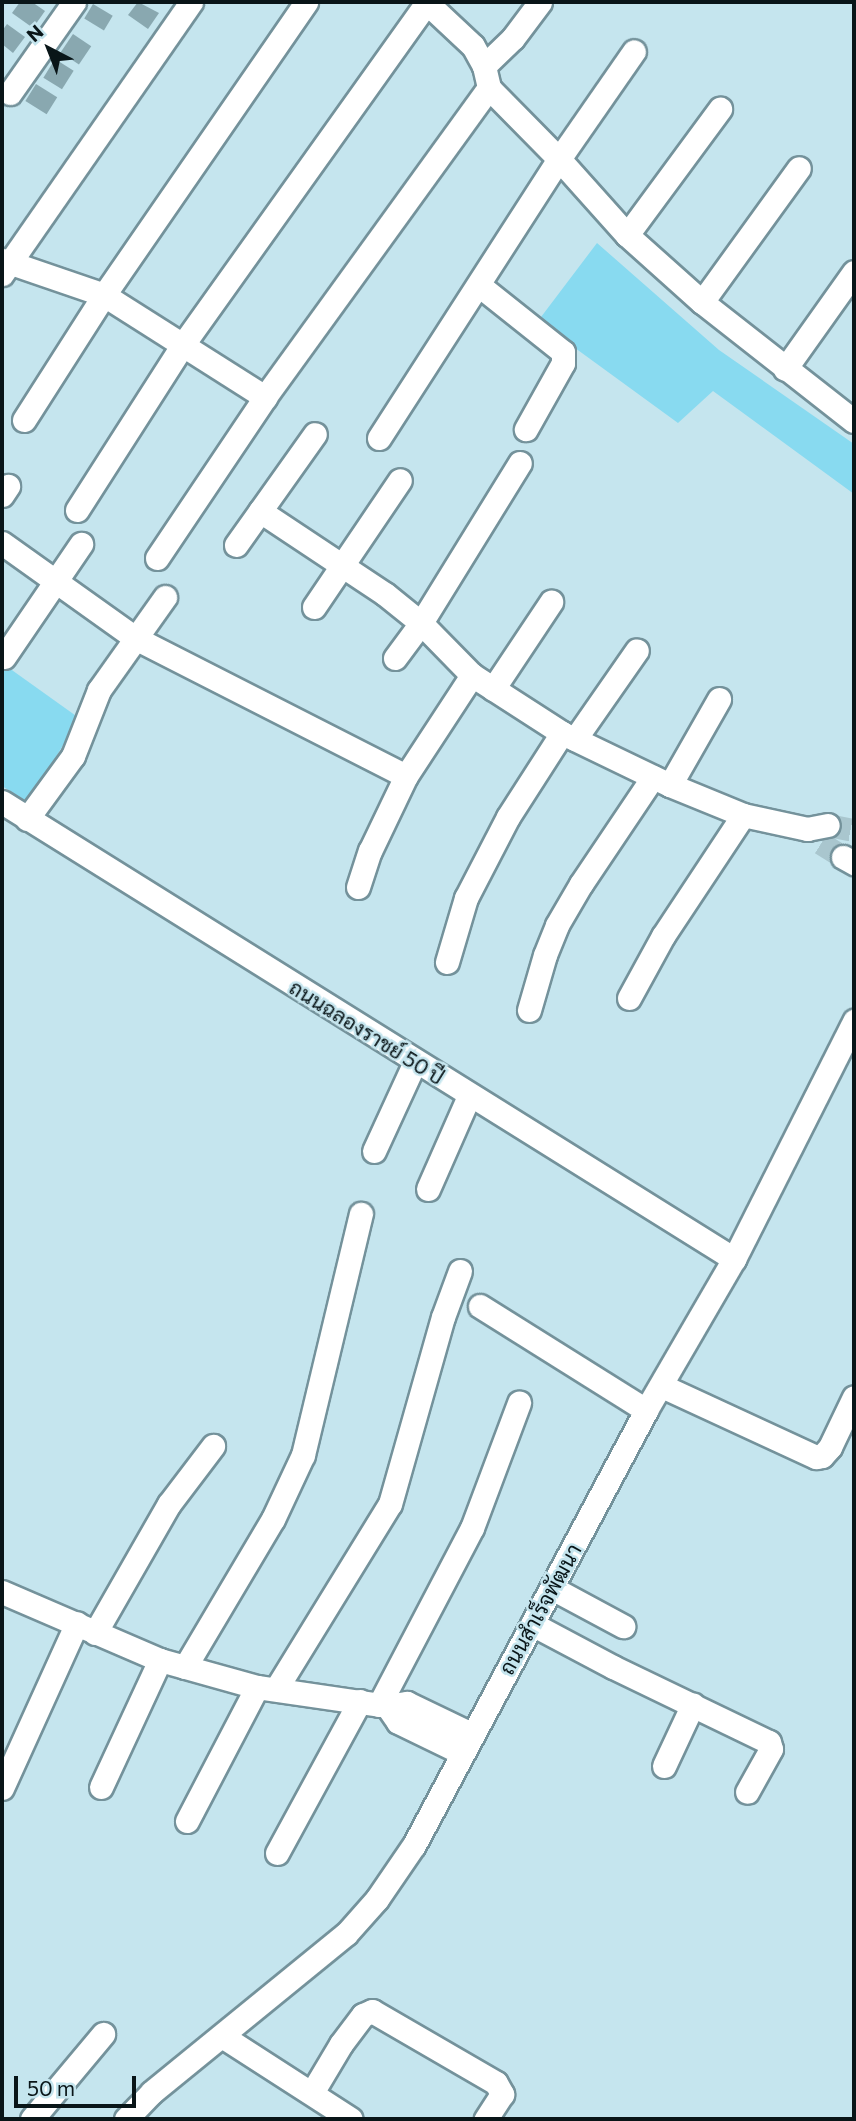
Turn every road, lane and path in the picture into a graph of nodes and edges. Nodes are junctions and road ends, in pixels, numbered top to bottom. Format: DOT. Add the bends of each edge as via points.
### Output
graph roads {
  1 [pos="75,2"];
  2 [pos="191,2"];
  3 [pos="306,2"];
  4 [pos="426,2"];
  5 [pos="540,2"];
  6 [pos="634,51"];
  7 [pos="487,77"];
  8 [pos="10,93"];
  9 [pos="720,109"];
  10 [pos="559,159"];
  11 [pos="799,167"];
  12 [pos="627,235"];
  13 [pos="4,266"];
  14 [pos="854,272"];
  15 [pos="480,286"];
  16 [pos="104,295"];
  17 [pos="702,302"];
  18 [pos="184,342"];
  19 [pos="785,369"];
  20 [pos="265,397"];
  21 [pos="24,420"];
  22 [pos="854,421"];
  23 [pos="526,429"];
  24 [pos="314,434"];
  25 [pos="379,438"];
  26 [pos="520,463"];
  27 [pos="400,480"];
  28 [pos="77,510"];
  29 [pos="260,511"];
  30 [pos="2,543"];
  31 [pos="81,544"];
  32 [pos="236,545"];
  33 [pos="157,558"];
  34 [pos="342,566"];
  35 [pos="56,581"];
  36 [pos="165,597"];
  37 [pos="551,602"];
  38 [pos="314,607"];
  39 [pos="421,623"];
  40 [pos="135,638"];
  41 [pos="637,650"];
  42 [pos="4,657"];
  43 [pos="395,658"];
  44 [pos="472,675"];
  45 [pos="493,689"];
  46 [pos="719,699"];
  47 [pos="569,736"];
  48 [pos="406,776"];
  49 [pos="661,781"];
  50 [pos="2,802"];
  51 [pos="743,815"];
  52 [pos="27,819"];
  53 [pos="819,832"];
  54 [pos="358,887"];
  55 [pos="447,962"];
  56 [pos="629,998"];
  57 [pos="529,1010"];
  58 [pos="854,1020"];
  59 [pos="415,1062"];
  60 [pos="469,1096"];
  61 [pos="374,1152"];
  62 [pos="428,1189"];
  63 [pos="361,1214"];
  64 [pos="734,1259"];
  65 [pos="460,1271"];
  66 [pos="480,1306"];
  67 [pos="662,1387"];
  68 [pos="854,1397"];
  69 [pos="519,1403"];
  70 [pos="646,1410"];
  71 [pos="213,1447"];
  72 [pos="552,1588"];
  73 [pos="2,1592"];
  74 [pos="532,1624"];
  75 [pos="623,1626"];
  76 [pos="86,1628"];
  77 [pos="160,1660"];
  78 [pos="185,1667"];
  79 [pos="266,1688"];
  80 [pos="376,1704"];
  81 [pos="693,1704"];
  82 [pos="466,1744"];
  83 [pos="664,1766"];
  84 [pos="101,1787"];
  85 [pos="2,1788"];
  86 [pos="747,1792"];
  87 [pos="187,1821"];
  88 [pos="277,1853"];
  89 [pos="103,2034"];
  90 [pos="222,2036"];
  91 [pos="313,2091"];
  92 [pos="32,2119"];
  93 [pos="127,2119"];
  94 [pos="351,2119"];
  95 [pos="486,2119"];
  1 -- 8 [label="street"];
  2 -- 13 [label="street"];
  3 -- 16 [label="street"];
  4 -- 7 [label="street" via="474,46"];
  4 -- 18 [label="street"];
  5 -- 7 [label="street"];
  6 -- 10 [label="street"];
  7 -- 10 [label="street"];
  7 -- 20 [label="street"];
  9 -- 12 [label="street"];
  10 -- 12 [label="street"];
  10 -- 15 [label="street"];
  11 -- 17 [label="street"];
  12 -- 17 [label="street"];
  13 -- 16 [label="street"];
  14 -- 19 [label="street"];
  15 -- 23 [label="street" via="563,352 563,363"];
  15 -- 25 [label="street"];
  16 -- 18 [label="street"];
  16 -- 21 [label="street"];
  17 -- 19 [label="street"];
  18 -- 20 [label="street"];
  18 -- 28 [label="street"];
  19 -- 22 [label="street"];
  20 -- 33 [label="street"];
  24 -- 29 [label="street"];
  26 -- 39 [label="street"];
  27 -- 34 [label="street"];
  29 -- 32 [label="street"];
  29 -- 34 [label="street"];
  30 -- 35 [label="street"];
  31 -- 35 [label="street"];
  34 -- 38 [label="street"];
  34 -- 39 [label="street"];
  35 -- 40 [label="street"];
  35 -- 42 [label="street"];
  36 -- 40 [label="street"];
  37 -- 45 [label="street"];
  39 -- 43 [label="street"];
  39 -- 44 [label="street"];
  40 -- 48 [label="street"];
  40 -- 52 [label="street" via="99,690 72,755"];
  41 -- 47 [label="street"];
  44 -- 45 [label="street"];
  44 -- 48 [label="street"];
  45 -- 47 [label="street"];
  46 -- 49 [label="street"];
  47 -- 49 [label="street"];
  47 -- 55 [label="street" via="508,817 466,898"];
  48 -- 54 [label="street"];
  49 -- 51 [label="street"];
  49 -- 57 [label="street" via="581,884 557,925"];
  50 -- 52 [label="street, ถนนฉลองราชย์ 50 ปี"];
  51 -- 53 [label="street"];
  51 -- 56 [label="street" via="663,936"];
  52 -- 59 [label="street, ถนนฉลองราชย์ 50 ปี"];
  58 -- 64 [label="street, ถนนสำเร็จพัฒนา"];
  59 -- 60 [label="street, ถนนฉลองราชย์ 50 ปี"];
  59 -- 61 [label="street"];
  60 -- 62 [label="street"];
  60 -- 64 [label="street, ถนนฉลองราชย์ 50 ปี"];
  63 -- 78 [label="street" via="303,1455 273,1520"];
  64 -- 67 [label="street, ถนนสำเร็จพัฒนา"];
  65 -- 79 [label="street" via="390,1504"];
  66 -- 70 [label="street"];
  67 -- 68 [label="street" via="816,1457 830,1447"];
  67 -- 70 [label="street, ถนนสำเร็จพัฒนา"];
  69 -- 80 [label="street" via="472,1528"];
  70 -- 72 [label="street, ถนนสำเร็จพัฒนา"];
  71 -- 76 [label="street"];
  72 -- 74 [label="street, ถนนสำเร็จพัฒนา"];
  72 -- 75 [label="street"];
  73 -- 76 [label="street"];
  74 -- 81 [label="street"];
  74 -- 82 [label="street, ถนนสำเร็จพัฒนา"];
  76 -- 77 [label="street"];
  76 -- 85 [label="street"];
  77 -- 78 [label="street"];
  77 -- 84 [label="street"];
  78 -- 79 [label="street"];
  79 -- 80 [label="street"];
  79 -- 87 [label="street"];
  80 -- 82 [label="street" via="407,1703"];
  80 -- 88 [label="street"];
  81 -- 83 [label="street"];
  81 -- 86 [label="street" via="769,1742 771,1749"];
  82 -- 90 [label="street, ถนนสำเร็จพัฒนา" via="414,1845 377,1899 346,1934"];
  89 -- 92 [label="street"];
  90 -- 91 [label="street"];
  90 -- 93 [label="street, ถนนสำเร็จพัฒนา" via="152,2092"];
  91 -- 94 [label="street"];
  91 -- 95 [label="street" via="341,2044 363,2015 372,2011 496,2084 502,2094"];
}
